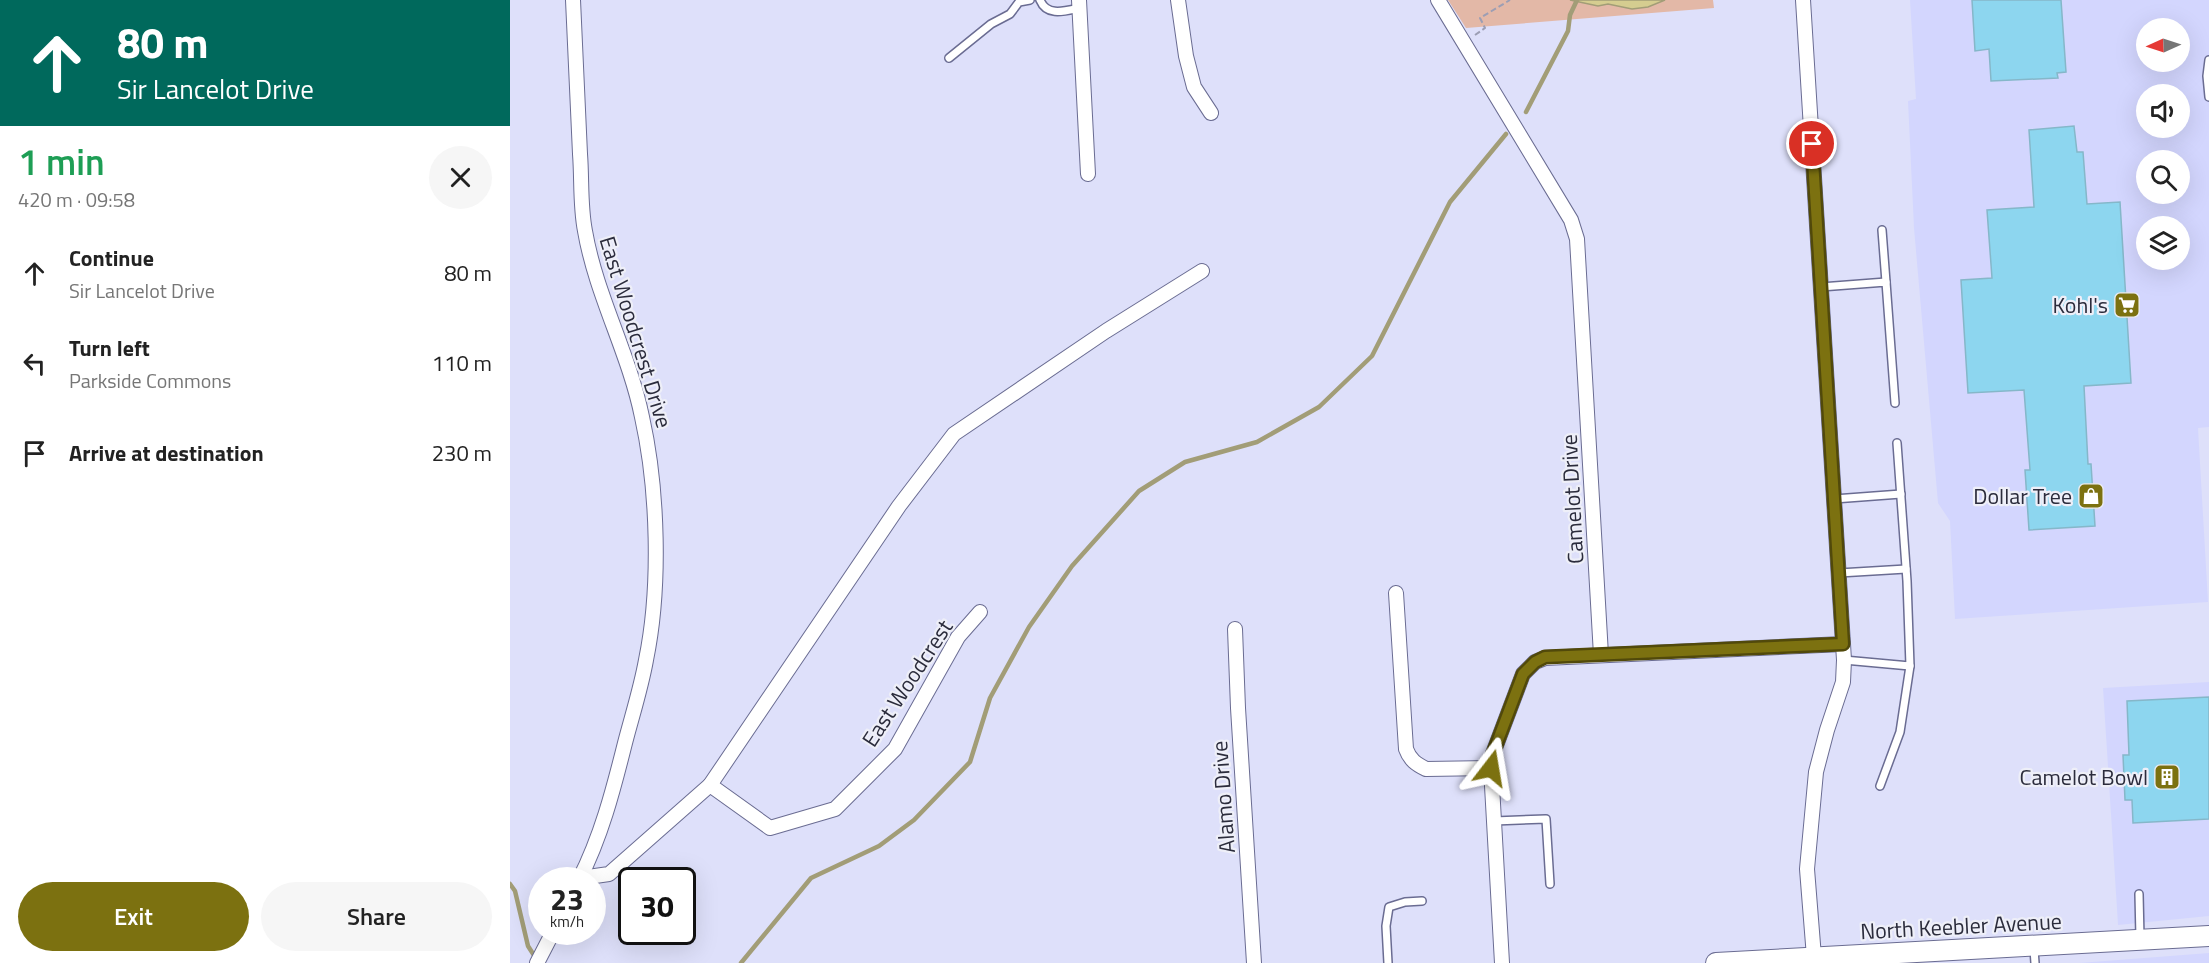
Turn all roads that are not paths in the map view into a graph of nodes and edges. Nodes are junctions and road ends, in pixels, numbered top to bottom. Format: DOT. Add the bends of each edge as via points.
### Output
graph roads {
  1 [pos="573,0"];
  2 [pos="1030,0"];
  3 [pos="1040,0"];
  4 [pos="1178,0"];
  5 [pos="1438,0"];
  6 [pos="1803,0"];
  7 [pos="1080,4"];
  8 [pos="949,58"];
  9 [pos="2209,60"];
  10 [pos="2209,97"];
  11 [pos="1211,113"];
  12 [pos="1088,174"];
  13 [pos="1882,230"];
  14 [pos="1202,271"];
  15 [pos="1886,282"];
  16 [pos="1821,287"];
  17 [pos="1895,403"];
  18 [pos="1897,443"];
  19 [pos="1901,494"];
  20 [pos="1834,499"];
  21 [pos="1906,569"];
  22 [pos="1839,573"];
  23 [pos="1396,592"];
  24 [pos="980,612"];
  25 [pos="1235,629"];
  26 [pos="1843,644"];
  27 [pos="1601,655"];
  28 [pos="1844,660"];
  29 [pos="1910,666"];
  30 [pos="1491,768"];
  31 [pos="710,785"];
  32 [pos="1880,786"];
  33 [pos="1494,820"];
  34 [pos="585,867"];
  35 [pos="606,874"];
  36 [pos="1550,884"];
  37 [pos="2139,894"];
  38 [pos="1422,901"];
  39 [pos="2209,936"];
  40 [pos="2140,940"];
  41 [pos="546,945"];
  42 [pos="2034,955"];
  43 [pos="1814,957"];
  44 [pos="1921,957"];
  45 [pos="1854,959"];
  46 [pos="537,963"];
  47 [pos="1254,963"];
  48 [pos="1388,963"];
  49 [pos="1502,963"];
  50 [pos="1716,963"];
  1 -- 34 [label="street, East Woodcrest Drive" via="584,228 600,293 630,371 650,453 655,578 646,660 609,805"];
  2 -- 8 [label="lane" via="1019,2 1010,14 991,24"];
  3 -- 7 [label="lane" via="1051,12"];
  4 -- 11 [label="street" via="1194,87"];
  5 -- 27 [label="street, Camelot Drive" via="1571,220 1577,240"];
  6 -- 16 [label="street"];
  7 -- 12 [label="street"];
  9 -- 10 [label="lane"];
  13 -- 15 [label="lane"];
  14 -- 31 [label="street" via="954,434 899,506"];
  15 -- 16 [label="lane"];
  15 -- 17 [label="lane"];
  16 -- 20 [label="street"];
  18 -- 19 [label="lane"];
  19 -- 20 [label="lane"];
  19 -- 21 [label="lane"];
  20 -- 22 [label="street"];
  21 -- 22 [label="lane"];
  21 -- 29 [label="lane"];
  22 -- 26 [label="street"];
  23 -- 30 [label="street" via="1409,757 1426,769"];
  24 -- 31 [label="street, East Woodcrest" via="957,637 895,749 835,809 770,828"];
  25 -- 47 [label="street, Alamo Drive"];
  26 -- 27 [label="street"];
  26 -- 28 [label="street"];
  27 -- 30 [label="street" via="1545,657 1527,668 1492,756"];
  28 -- 29 [label="lane"];
  28 -- 43 [label="street" via="1843,682 1816,772 1807,869"];
  29 -- 32 [label="lane" via="1896,748"];
  30 -- 33 [label="street"];
  31 -- 35 [label="street"];
  33 -- 36 [label="lane" via="1546,819"];
  33 -- 49 [label="street"];
  37 -- 40 [label="lane"];
  38 -- 48 [label="lane" via="1389,908"];
  39 -- 40 [label="street, North Keebler Avenue"];
  40 -- 42 [label="street, North Keebler Avenue"];
  41 -- 46 [label="street"];
  42 -- 44 [label="street, North Keebler Avenue" via="1971,952"];
  43 -- 45 [label="street, North Keebler Avenue"];
  43 -- 50 [label="street, North Keebler Avenue"];
  44 -- 45 [label="street, North Keebler Avenue"];
}
